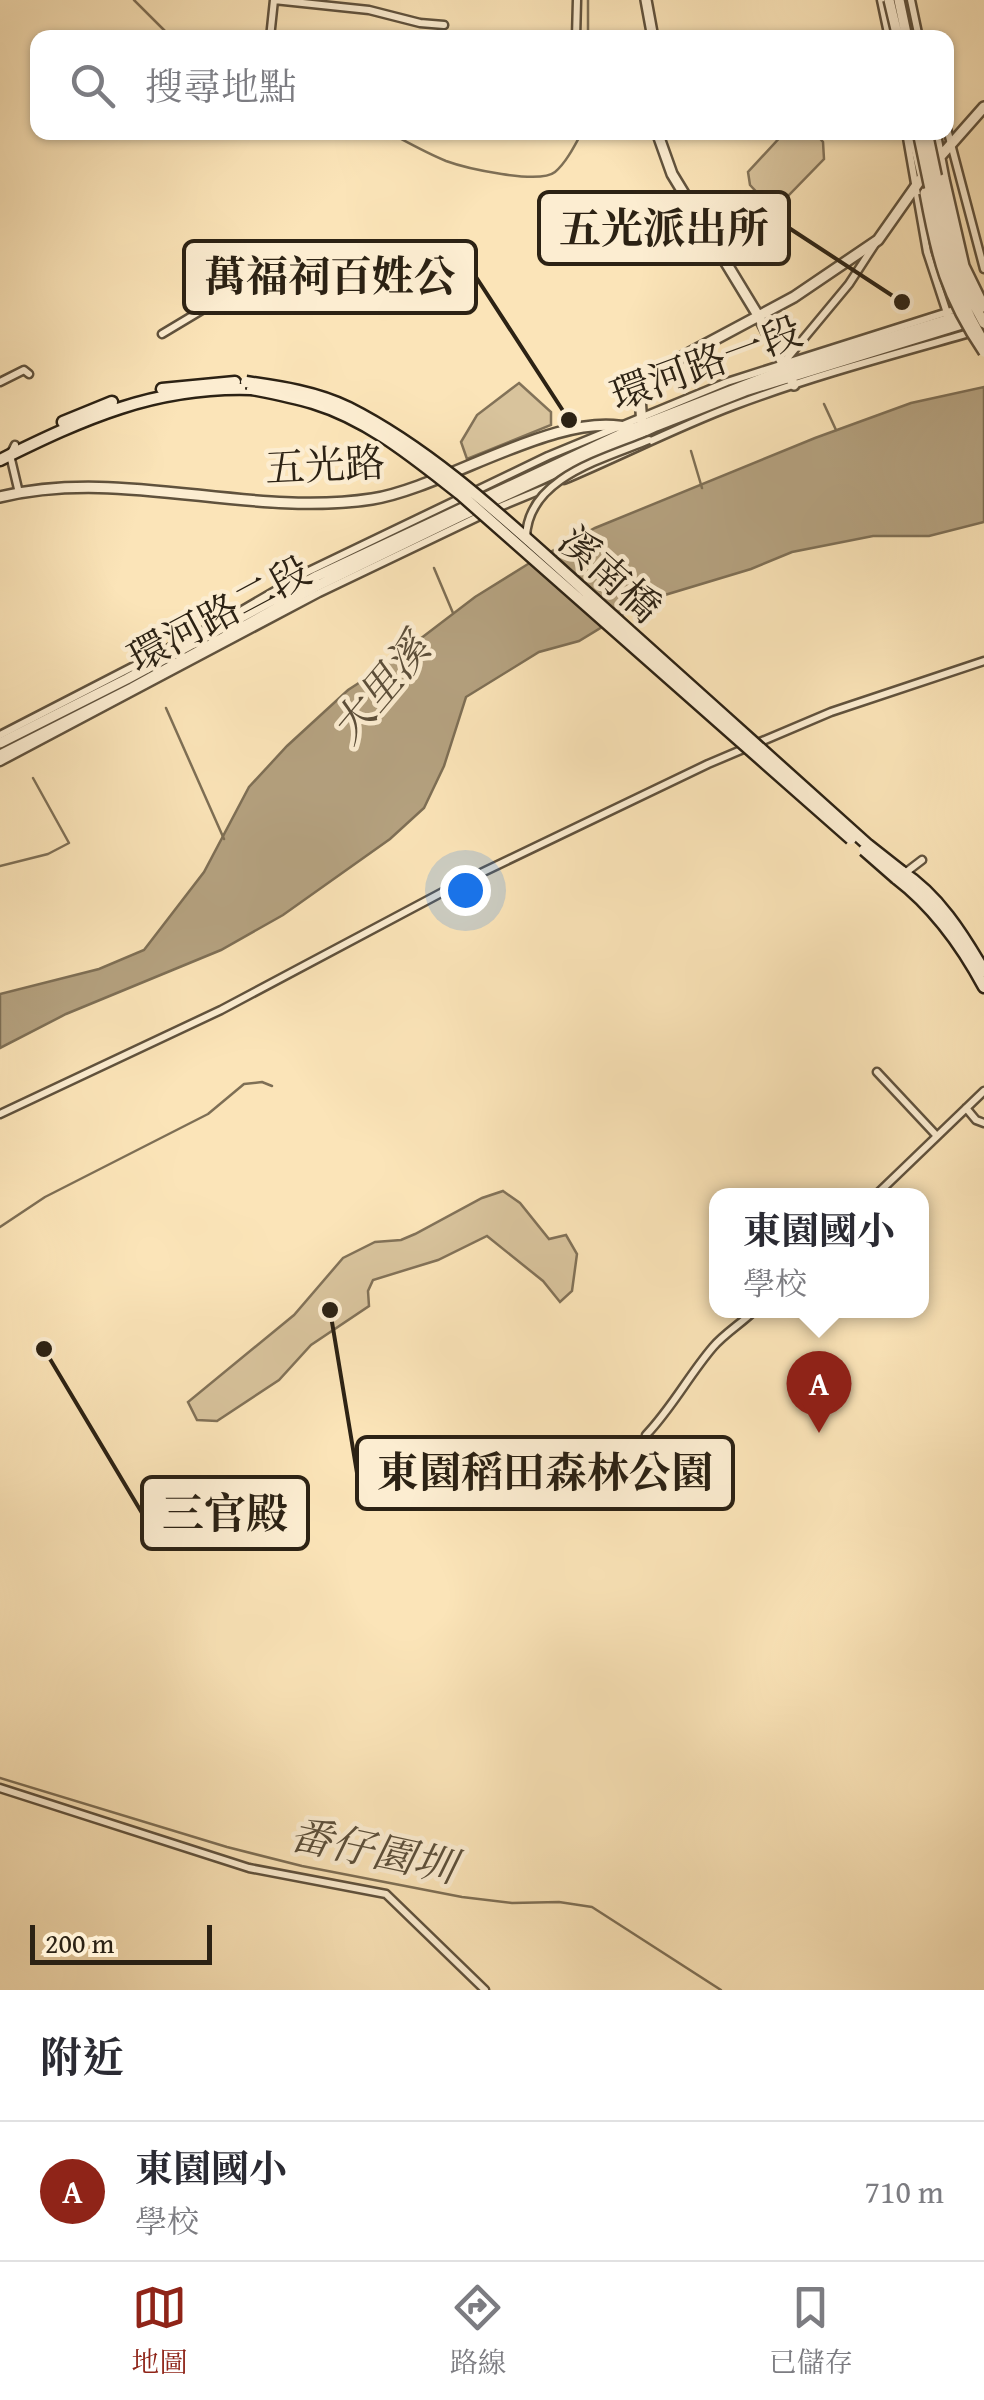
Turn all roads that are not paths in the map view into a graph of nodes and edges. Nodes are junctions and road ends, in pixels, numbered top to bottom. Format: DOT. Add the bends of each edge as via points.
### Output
graph roads {
  1 [pos="577,0"];
  2 [pos="646,0"];
  3 [pos="881,0"];
  4 [pos="889,0"];
  5 [pos="899,0"];
  6 [pos="911,0"];
  7 [pos="444,25"];
  8 [pos="916,26"];
  9 [pos="271,30"];
  10 [pos="576,30"];
  11 [pos="651,30"];
  12 [pos="894,30"];
  13 [pos="895,30"];
  14 [pos="897,30"];
  15 [pos="910,30"];
  16 [pos="916,30"];
  17 [pos="984,107"];
  18 [pos="661,140"];
  19 [pos="913,140"];
  20 [pos="914,140"];
  21 [pos="914,140"];
  22 [pos="929,140"];
  23 [pos="937,140"];
  24 [pos="951,140"];
  25 [pos="952,143"];
  26 [pos="940,157"];
  27 [pos="923,176"];
  28 [pos="920,192"];
  29 [pos="878,240"];
  30 [pos="984,270"];
  31 [pos="984,305"];
  32 [pos="202,310"];
  33 [pos="759,317"];
  34 [pos="984,323"];
  35 [pos="952,324"];
  36 [pos="162,334"];
  37 [pos="984,342"];
  38 [pos="984,352"];
  39 [pos="789,373"];
  40 [pos="29,374"];
  41 [pos="0,382"];
  42 [pos="248,386"];
  43 [pos="638,428"];
  44 [pos="6,453"];
  45 [pos="19,493"];
  46 [pos="0,498"];
  47 [pos="461,511"];
  48 [pos="526,539"];
  49 [pos="984,661"];
  50 [pos="0,735"];
  51 [pos="0,743"];
  52 [pos="0,758"];
  53 [pos="922,860"];
  54 [pos="900,874"];
  55 [pos="984,971"];
  56 [pos="984,987"];
  57 [pos="877,1072"];
  58 [pos="984,1092"];
  59 [pos="966,1108"];
  60 [pos="0,1114"];
  61 [pos="984,1123"];
  62 [pos="936,1135"];
  63 [pos="883,1188"];
  64 [pos="746,1318"];
  65 [pos="646,1435"];
  66 [pos="0,1788"];
  67 [pos="485,1990"];
  1 -- 10 [label="street"];
  2 -- 11 [label="street"];
  3 -- 12 [label="street"];
  4 -- 13 [label="street, bridge"];
  5 -- 14 [label="street, bridge"];
  6 -- 8 [label="street"];
  7 -- 9 [label="street" via="274,0"];
  8 -- 15 [label="street"];
  8 -- 16 [label="street"];
  17 -- 25 [label="street"];
  18 -- 33 [label="street" via="672,174"];
  19 -- 28 [label="street"];
  20 -- 27 [label="street"];
  21 -- 37 [label="street, bridge" via="946,257"];
  22 -- 34 [label="street, bridge" via="953,255"];
  23 -- 26 [label="street"];
  24 -- 25 [label="street"];
  25 -- 26 [label="street"];
  25 -- 30 [label="street"];
  26 -- 27 [label="street"];
  26 -- 31 [label="street, bridge" via="964,266"];
  27 -- 28 [label="street"];
  28 -- 29 [label="street"];
  28 -- 35 [label="street" via="927,252"];
  28 -- 38 [label="street, bridge" via="948,290"];
  29 -- 33 [label="street"];
  29 -- 39 [label="street"];
  31 -- 35 [label="street, 環河路一段"];
  32 -- 36 [label="street"];
  33 -- 39 [label="street"];
  33 -- 43 [label="street" via="652,378 640,397"];
  34 -- 35 [label="street, 環河路一段"];
  35 -- 39 [label="street, 環河路一段"];
  35 -- 39 [label="street, 環河路一段"];
  39 -- 43 [label="street, 環河路一段"];
  39 -- 43 [label="street, 環河路一段"];
  40 -- 41 [label="street" via="15,372"];
  42 -- 44 [label="main road, 五光路" via="131,402"];
  42 -- 48 [label="main road, 溪南橋, bridge" via="292,388 376,423"];
  42 -- 54 [label="main road, 溪南橋, bridge" via="317,404 409,454"];
  43 -- 45 [label="street, 五光路" via="556,433 428,485 371,499 285,503 99,489"];
  43 -- 47 [label="street, 環河路一段"];
  43 -- 47 [label="street, 環河路一段" via="624,455"];
  43 -- 48 [label="street, bridge" via="628,448 546,489 530,510"];
  44 -- 45 [label="street"];
  45 -- 46 [label="street, 五光路"];
  47 -- 50 [label="street, 環河路二段" via="309,571"];
  47 -- 51 [label="street, 環河路二段" via="317,576"];
  47 -- 52 [label="street, 環河路二段"];
  48 -- 54 [label="main road, 溪南橋, bridge"];
  49 -- 60 [label="street" via="831,712 708,764 456,885 222,1010"];
  53 -- 54 [label="street"];
  54 -- 55 [label="main road" via="930,894"];
  54 -- 56 [label="main road"];
  57 -- 62 [label="street"];
  58 -- 59 [label="street"];
  59 -- 61 [label="street"];
  59 -- 62 [label="street"];
  62 -- 63 [label="street"];
  64 -- 65 [label="street" via="716,1342"];
  66 -- 67 [label="street" via="249,1868 386,1894"];
}
